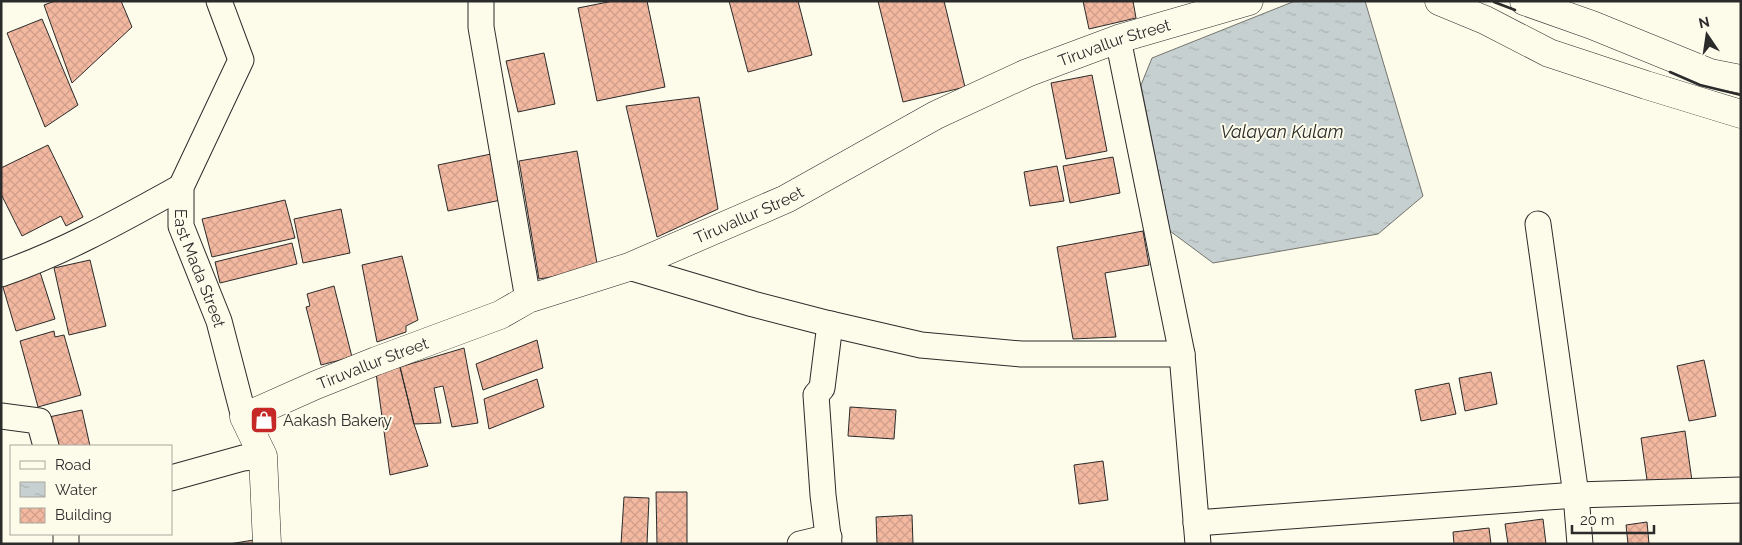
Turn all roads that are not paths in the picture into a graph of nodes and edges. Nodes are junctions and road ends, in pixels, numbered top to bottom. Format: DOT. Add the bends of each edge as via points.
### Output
graph roads {
  1 [pos="219,1"];
  2 [pos="480,1"];
  3 [pos="1249,1"];
  4 [pos="1439,1"];
  5 [pos="1524,1"];
  6 [pos="1485,11"];
  7 [pos="1118,39"];
  8 [pos="1741,79"];
  9 [pos="1741,114"];
  10 [pos="181,187"];
  11 [pos="1538,224"];
  12 [pos="630,267"];
  13 [pos="1,274"];
  14 [pos="528,299"];
  15 [pos="830,324"];
  16 [pos="1182,354"];
  17 [pos="1,416"];
  18 [pos="244,418"];
  19 [pos="46,445"];
  20 [pos="263,456"];
  21 [pos="172,478"];
  22 [pos="1741,490"];
  23 [pos="1576,495"];
  24 [pos="1196,533"];
  25 [pos="829,540"];
  26 [pos="267,544"];
  27 [pos="800,544"];
  28 [pos="1580,544"];
  1 -- 10 [label="street, East Mada Street" via="241,60"];
  2 -- 14 [label="street" via="481,27"];
  3 -- 7 [label="street, Tiruvallur Street"];
  4 -- 6 [label="street"];
  5 -- 8 [label="street" via="1710,73"];
  6 -- 9 [label="street" via="1548,53"];
  7 -- 12 [label="street, Tiruvallur Street" via="1027,73 936,115 786,199"];
  7 -- 16 [label="street"];
  10 -- 13 [label="street" via="94,235"];
  10 -- 18 [label="street, East Mada Street" via="181,226 219,321"];
  11 -- 23 [label="street"];
  12 -- 14 [label="street, Tiruvallur Street"];
  12 -- 15 [label="street"];
  14 -- 18 [label="street, Tiruvallur Street" via="500,315 316,385"];
  15 -- 16 [label="street" via="921,344 1021,354"];
  15 -- 25 [label="street" via="822,388 816,395"];
  16 -- 24 [label="street"];
  17 -- 19 [label="street" via="39,421"];
  18 -- 20 [label="street, East Mada Street"];
  20 -- 21 [label="street" via="243,458"];
  20 -- 26 [label="street, East Mada Street"];
  22 -- 23 [label="street"];
  23 -- 24 [label="street"];
  23 -- 28 [label="street"];
  25 -- 27 [label="street"];
}
